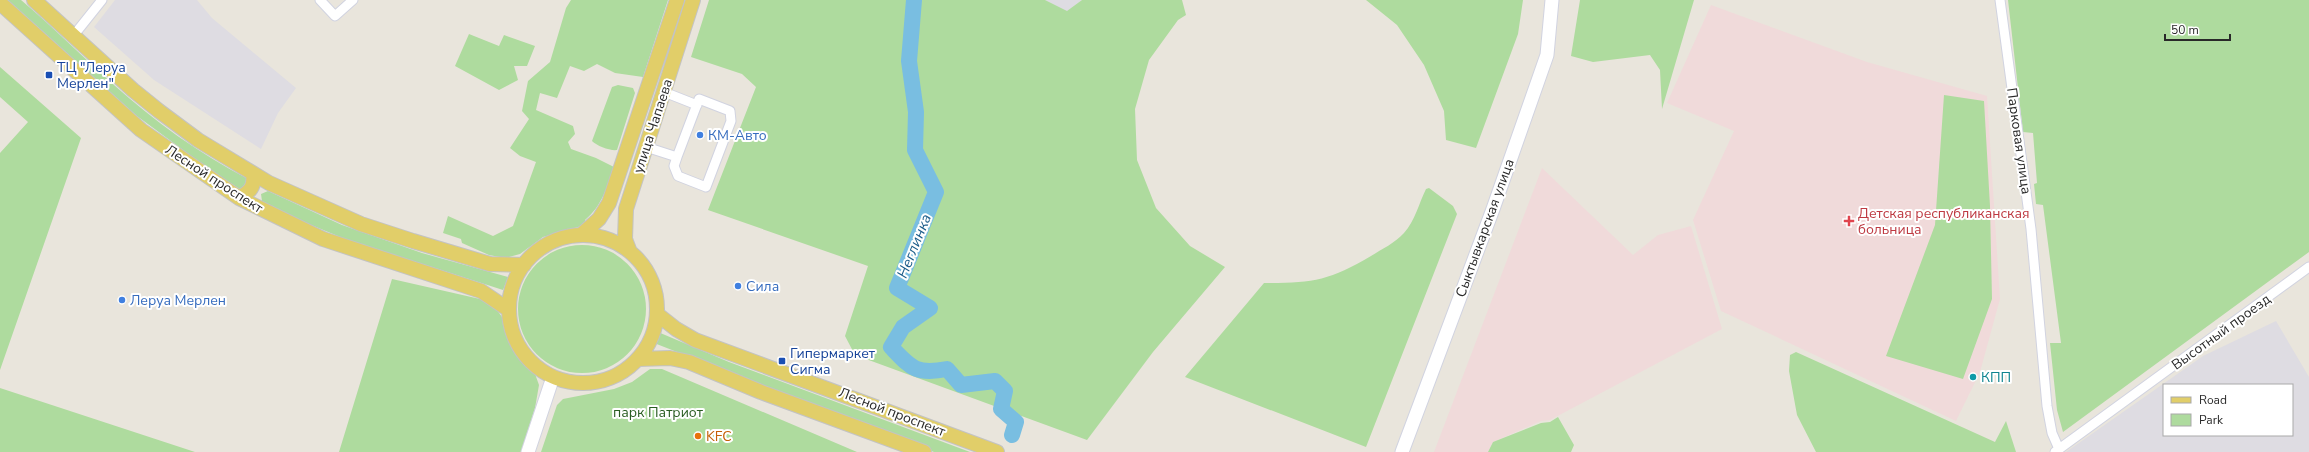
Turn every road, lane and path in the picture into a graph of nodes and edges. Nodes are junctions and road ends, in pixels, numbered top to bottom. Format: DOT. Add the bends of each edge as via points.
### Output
graph roads {
  1 [pos="34,0"];
  2 [pos="102,0"];
  3 [pos="320,0"];
  4 [pos="353,0"];
  5 [pos="677,0"];
  6 [pos="693,0"];
  7 [pos="1552,0"];
  8 [pos="2000,0"];
  9 [pos="0,3"];
  10 [pos="74,35"];
  11 [pos="664,92"];
  12 [pos="697,105"];
  13 [pos="646,146"];
  14 [pos="677,158"];
  15 [pos="253,174"];
  16 [pos="269,183"];
  17 [pos="239,198"];
  18 [pos="258,209"];
  19 [pos="581,235"];
  20 [pos="630,252"];
  21 [pos="524,264"];
  22 [pos="2309,267"];
  23 [pos="509,310"];
  24 [pos="657,314"];
  25 [pos="638,359"];
  26 [pos="553,377"];
  27 [pos="993,450"];
  28 [pos="2057,450"];
  29 [pos="528,452"];
  30 [pos="924,452"];
  31 [pos="1402,452"];
  1 -- 10 [label="main road, Лесной проспект"];
  2 -- 10 [label="street"];
  3 -- 4 [label="street" via="336,16"];
  5 -- 19 [label="main road, улица Чапаева" via="609,203 599,219"];
  6 -- 11 [label="main road, улица Чапаева"];
  7 -- 31 [label="main road, Сыктывкарская улица" via="1547,55 1493,209"];
  8 -- 28 [label="street, Парковая улица" via="2031,229 2047,406"];
  9 -- 17 [label="main road, Лесной проспект" via="142,130"];
  10 -- 15 [label="main road, Лесной проспект" via="159,111 198,140"];
  11 -- 12 [label="street"];
  11 -- 13 [label="main road, улица Чапаева"];
  12 -- 14 [label="street"];
  12 -- 14 [label="street" via="699,99 730,111 731,121 706,187 678,176 674,166"];
  13 -- 14 [label="street"];
  13 -- 20 [label="main road, улица Чапаева" via="626,209 625,239"];
  15 -- 16 [label="main road, Лесной проспект"];
  15 -- 17 [label="main road" via="252,190"];
  16 -- 18 [label="main road" via="257,193"];
  16 -- 21 [label="main road, Лесной проспект" via="361,224 413,241 490,264"];
  17 -- 18 [label="main road, Лесной проспект"];
  18 -- 23 [label="main road, Лесной проспект" via="323,239 481,291"];
  19 -- 20 [label="main road" via="616,242"];
  19 -- 21 [label="main road" via="559,239 540,249"];
  20 -- 24 [label="main road" via="642,264 650,278 656,294"];
  21 -- 23 [label="main road" via="512,286"];
  22 -- 28 [label="street, Высотный проезд"];
  23 -- 26 [label="main road" via="514,338 521,350 540,370"];
  24 -- 25 [label="main road" via="648,344"];
  24 -- 27 [label="main road, Лесной проспект" via="695,340"];
  25 -- 26 [label="main road" via="624,371 607,379 589,383 570,382"];
  25 -- 30 [label="main road, Лесной проспект" via="670,358 689,362 761,392"];
  26 -- 29 [label="main road"];
}
